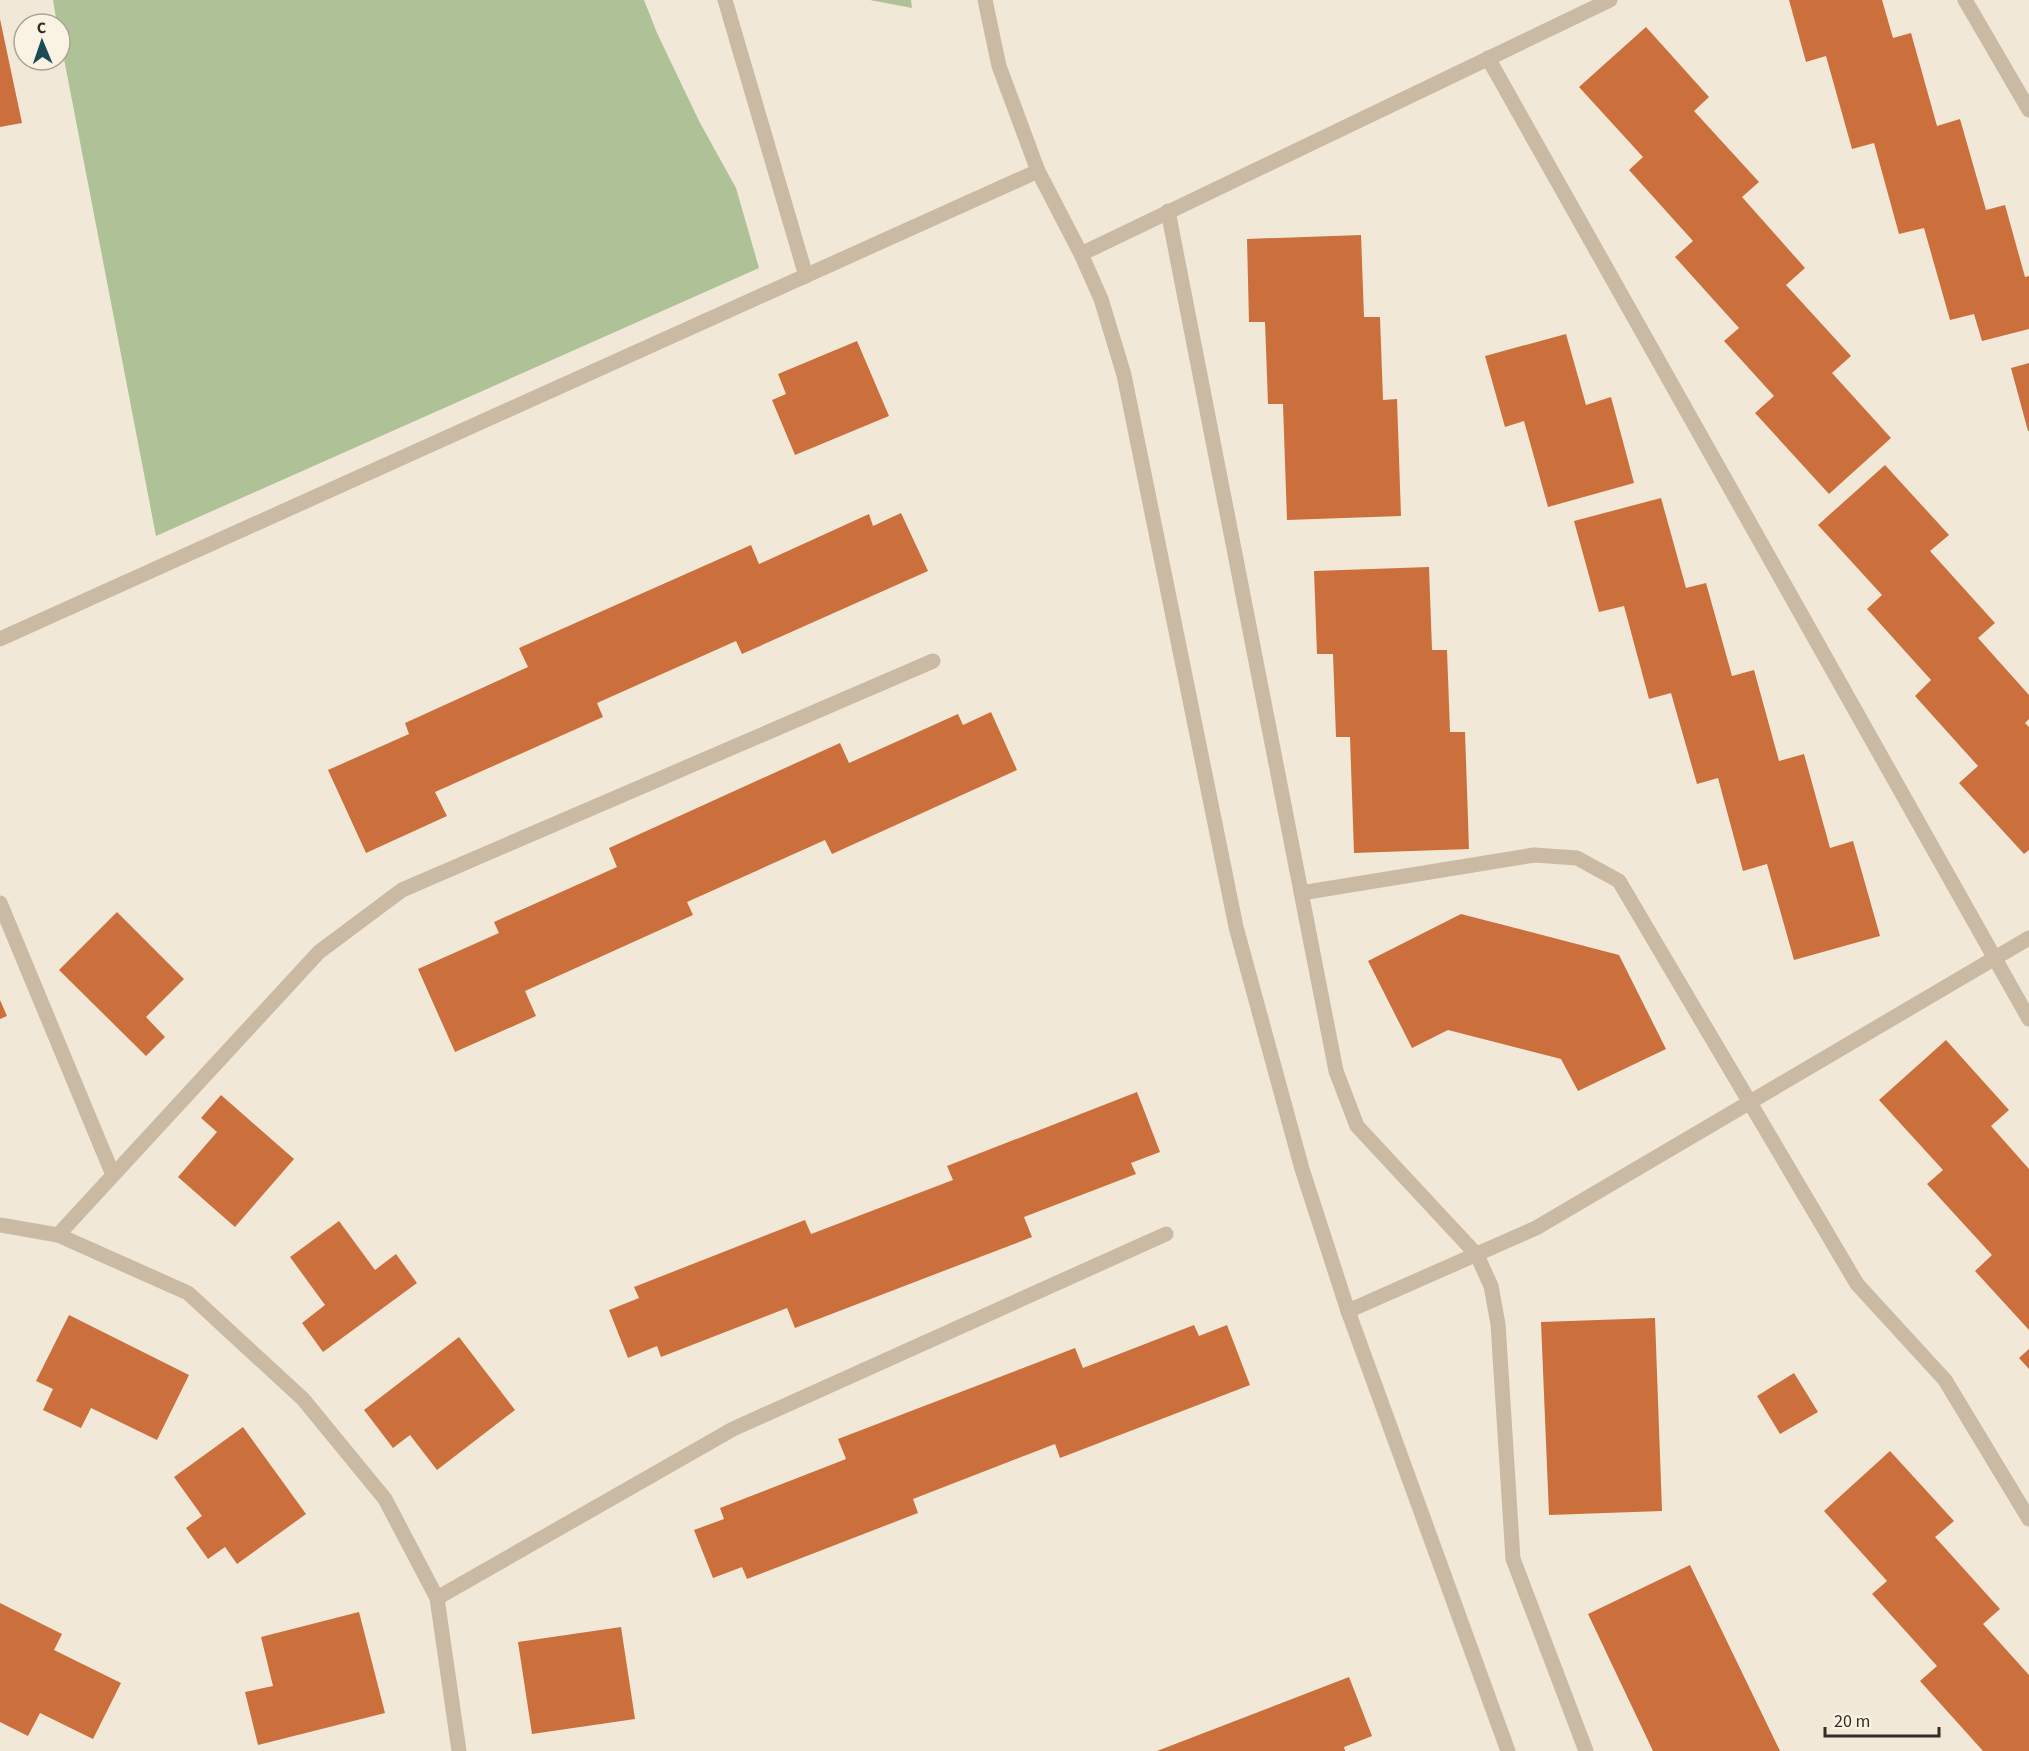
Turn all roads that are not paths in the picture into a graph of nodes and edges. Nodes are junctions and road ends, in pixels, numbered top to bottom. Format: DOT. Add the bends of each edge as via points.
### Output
graph roads {
  1 [pos="725,0"];
  2 [pos="985,0"];
  3 [pos="1610,0"];
  4 [pos="1965,0"];
  5 [pos="1488,58"];
  6 [pos="2029,110"];
  7 [pos="1038,171"];
  8 [pos="1168,211"];
  9 [pos="1081,254"];
  10 [pos="806,276"];
  11 [pos="0,639"];
  12 [pos="933,661"];
  13 [pos="1301,893"];
  14 [pos="0,903"];
  15 [pos="2029,938"];
  16 [pos="1994,959"];
  17 [pos="2029,1019"];
  18 [pos="1749,1102"];
  19 [pos="113,1175"];
  20 [pos="0,1225"];
  21 [pos="1166,1234"];
  22 [pos="58,1235"];
  23 [pos="1477,1255"];
  24 [pos="1348,1311"];
  25 [pos="2029,1519"];
  26 [pos="437,1598"];
  27 [pos="459,1751"];
  28 [pos="1508,1751"];
  29 [pos="1586,1751"];
  1 -- 10 [label="street"];
  2 -- 7 [label="street" via="999,66"];
  3 -- 5 [label="street"];
  4 -- 6 [label="street"];
  5 -- 8 [label="street"];
  5 -- 16 [label="street"];
  7 -- 9 [label="street"];
  7 -- 10 [label="street"];
  8 -- 9 [label="street"];
  8 -- 13 [label="street"];
  9 -- 24 [label="street" via="1101,299 1124,375 1236,927 1302,1169"];
  10 -- 11 [label="street"];
  12 -- 19 [label="street" via="402,890 319,952"];
  13 -- 18 [label="street" via="1534,855 1577,858 1619,880"];
  13 -- 23 [label="street" via="1336,1071 1357,1126"];
  14 -- 19 [label="street"];
  15 -- 16 [label="street"];
  16 -- 17 [label="street"];
  16 -- 18 [label="street"];
  18 -- 23 [label="street" via="1536,1228"];
  18 -- 25 [label="street" via="1857,1284 1945,1380"];
  19 -- 22 [label="street"];
  20 -- 22 [label="street"];
  21 -- 26 [label="street" via="733,1428"];
  22 -- 26 [label="street" via="188,1293 303,1399 385,1499"];
  23 -- 24 [label="street"];
  23 -- 29 [label="street" via="1491,1286 1498,1324 1513,1559"];
  24 -- 28 [label="street"];
  26 -- 27 [label="street"];
}
